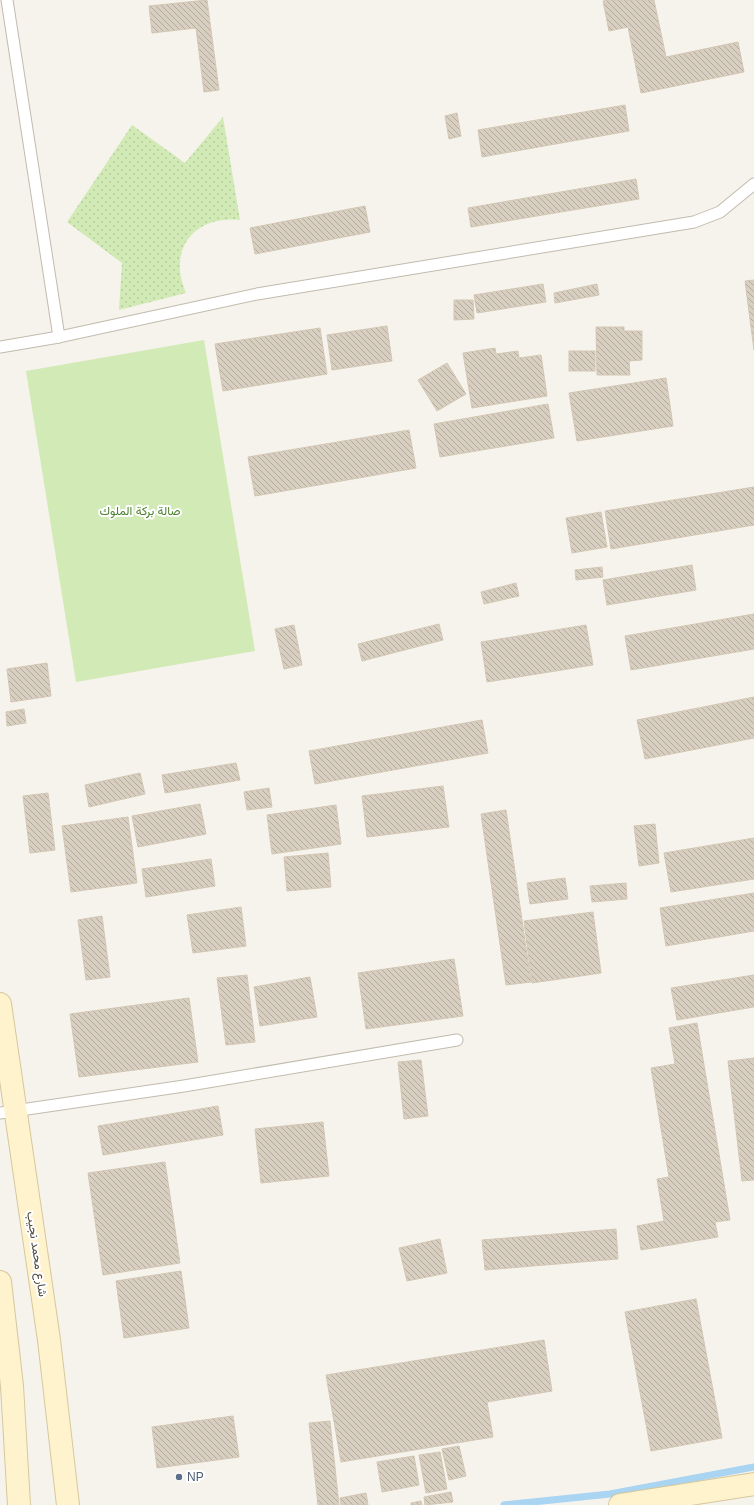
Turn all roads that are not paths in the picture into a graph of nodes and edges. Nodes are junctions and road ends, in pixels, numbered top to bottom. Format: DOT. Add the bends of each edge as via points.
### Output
graph roads {
  1 [pos="7,0"];
  2 [pos="754,184"];
  3 [pos="59,337"];
  4 [pos="0,347"];
  5 [pos="0,1004"];
  6 [pos="457,1040"];
  7 [pos="8,1112"];
  8 [pos="0,1282"];
  9 [pos="754,1484"];
  10 [pos="19,1505"];
  11 [pos="68,1505"];
  12 [pos="620,1505"];
  1 -- 3 [label="lane"];
  2 -- 3 [label="lane" via="720,212 694,222 257,294"];
  3 -- 4 [label="lane"];
  5 -- 7 [label="main road, شارع محمد نجيب"];
  6 -- 7 [label="lane" via="184,1086"];
  7 -- 11 [label="main road, شارع محمد نجيب" via="49,1340"];
  8 -- 10 [label="main road" via="12,1386"];
  9 -- 12 [label="main road"];
}
